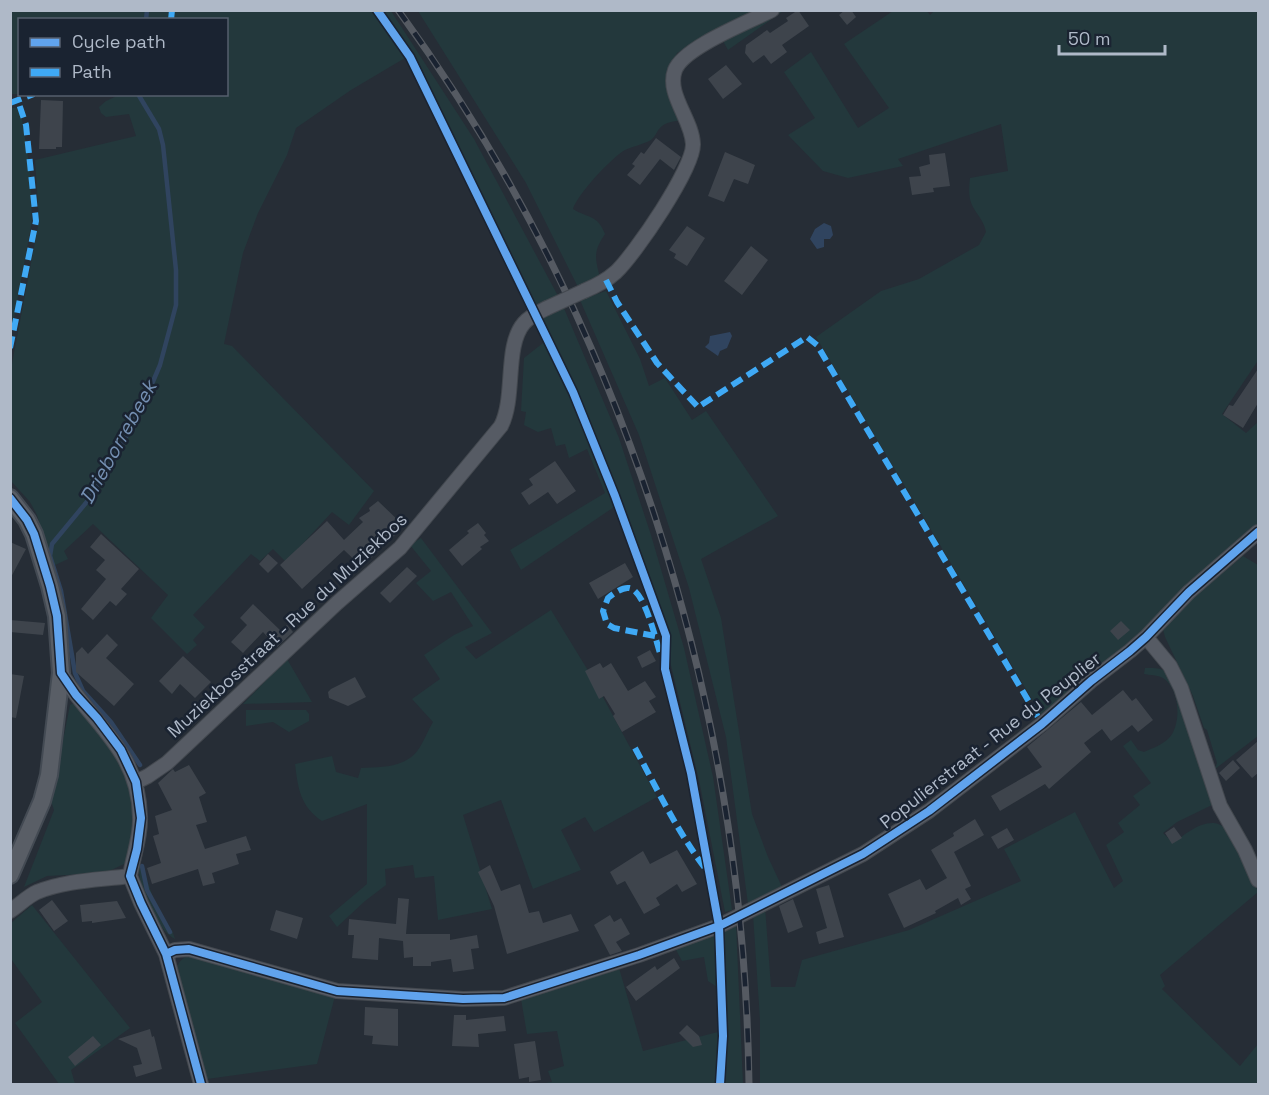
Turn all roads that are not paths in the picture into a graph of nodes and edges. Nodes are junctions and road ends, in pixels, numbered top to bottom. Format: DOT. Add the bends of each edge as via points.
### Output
graph roads {
  1 [pos="772,10"];
  2 [pos="10,498"];
  3 [pos="1258,532"];
  4 [pos="1146,637"];
  5 [pos="61,673"];
  6 [pos="136,782"];
  7 [pos="10,875"];
  8 [pos="130,876"];
  9 [pos="1258,880"];
  10 [pos="10,911"];
  11 [pos="166,954"];
  12 [pos="201,1084"];
  1 -- 6 [label="street, Muziekbosstraat - Rue du Muziekbos, bridge" via="696,48 679,63 673,82 692,133 693,153 629,258 606,280 527,321 514,349 509,402 501,426 400,548 176,755"];
  2 -- 5 [label="main road" via="34,534 50,586 57,616"];
  3 -- 4 [label="street, Populierstraat - Rue du Peuplier" via="1181,599"];
  4 -- 9 [label="street" via="1179,682 1220,806"];
  4 -- 11 [label="street, Populierstraat - Rue du Peuplier" via="929,811 863,854 718,926 552,984 504,998 370,994 337,991 189,949"];
  5 -- 6 [label="street" via="121,750"];
  5 -- 7 [label="main road" via="49,774 42,801"];
  6 -- 8 [label="street" via="141,818"];
  8 -- 10 [label="street" via="47,888"];
  8 -- 11 [label="street"];
  11 -- 12 [label="street"];
}
